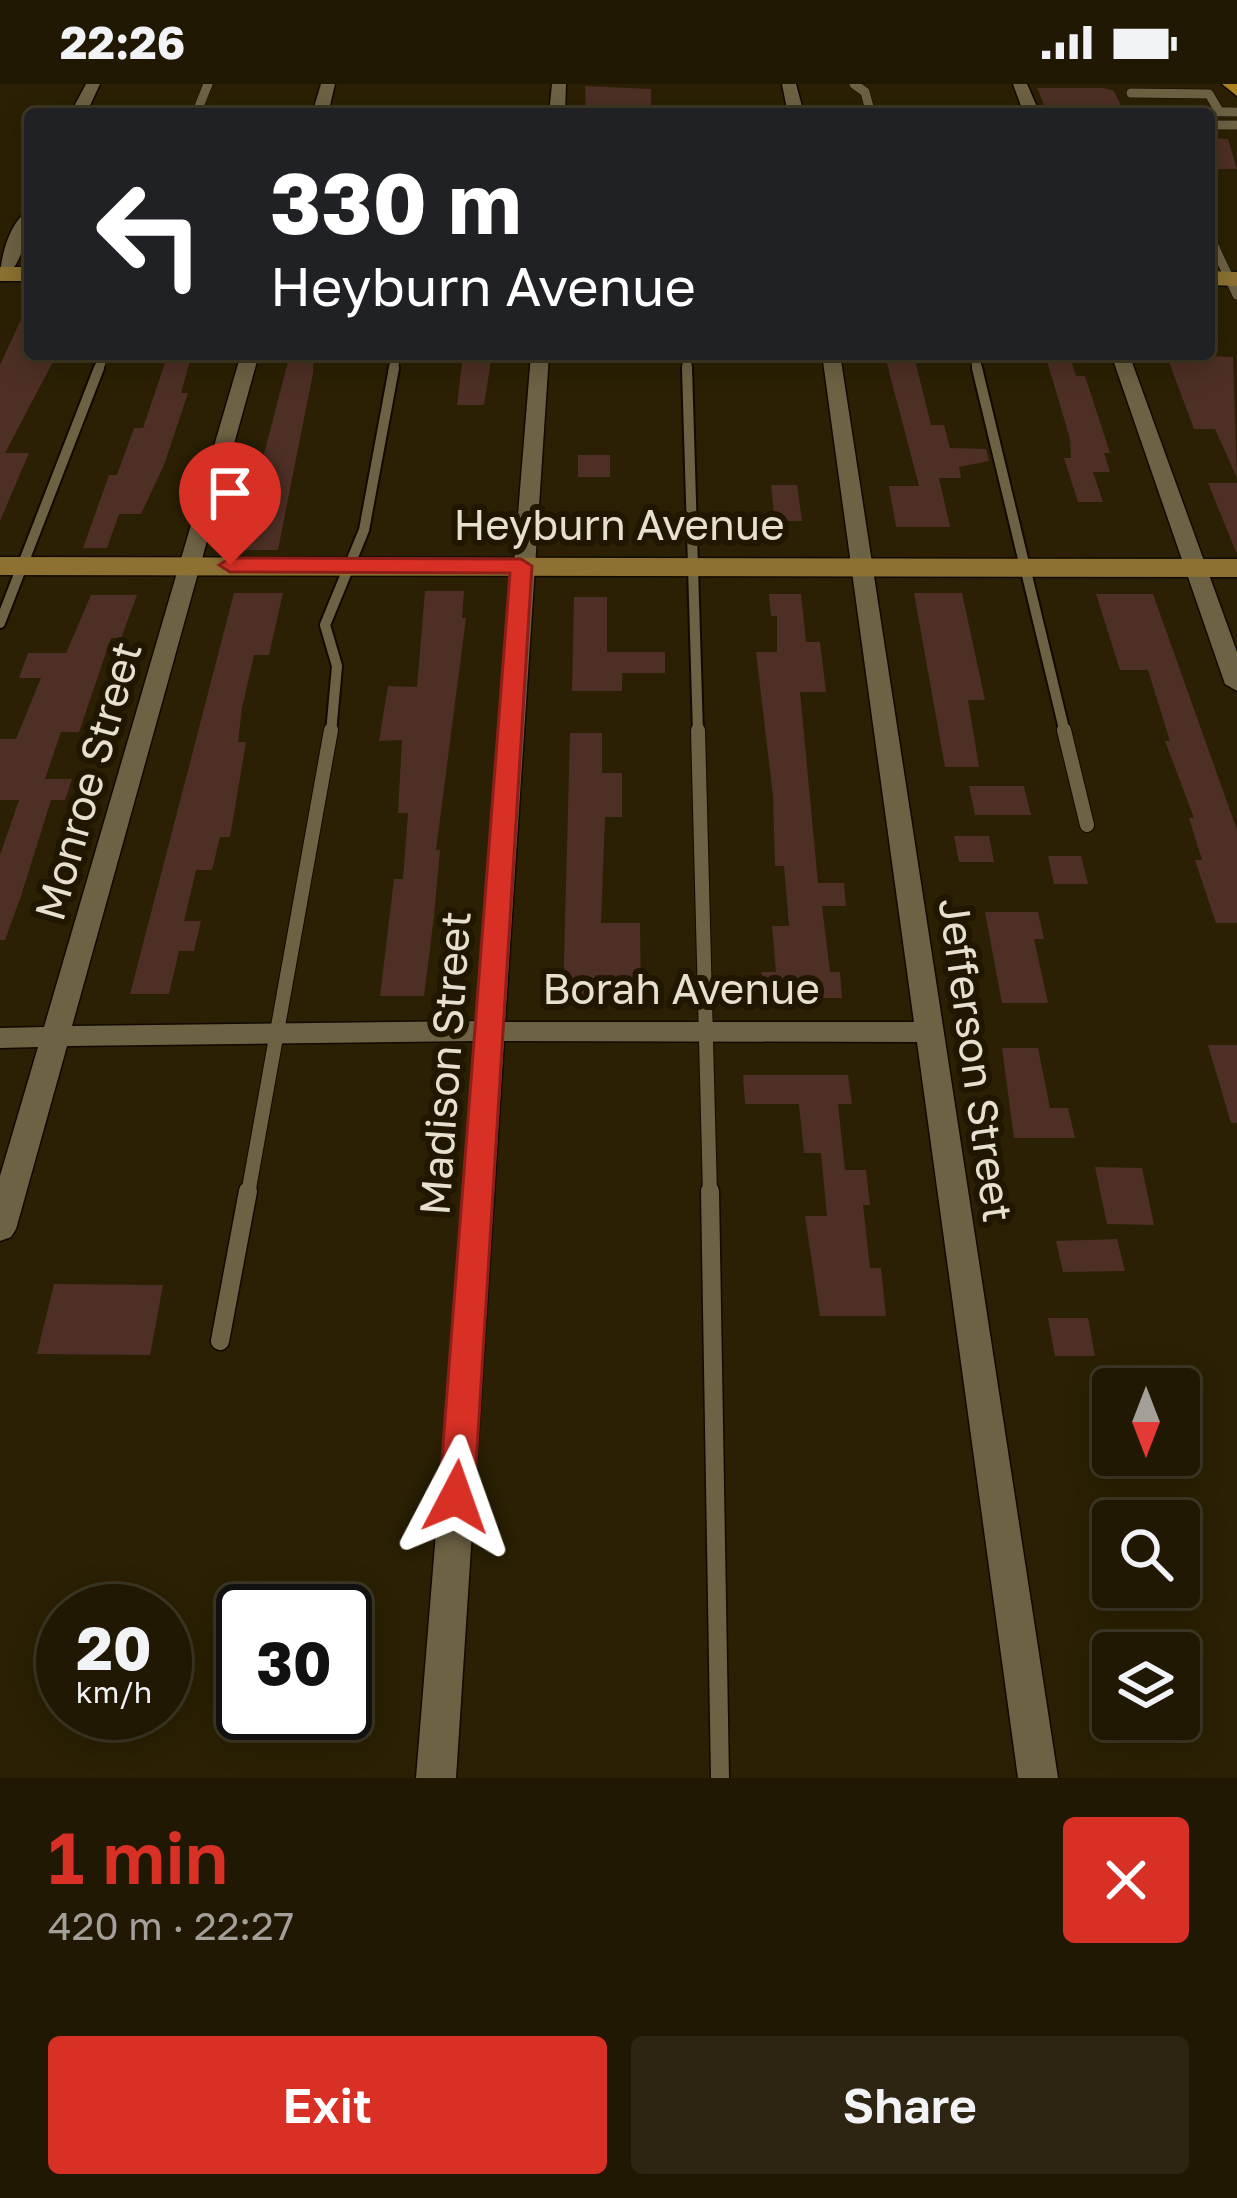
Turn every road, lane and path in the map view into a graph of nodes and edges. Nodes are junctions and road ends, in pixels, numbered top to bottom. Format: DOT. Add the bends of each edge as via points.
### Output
graph roads {
  1 [pos="854,84"];
  2 [pos="1129,89"];
  3 [pos="869,108"];
  4 [pos="1215,111"];
  5 [pos="1220,111"];
  6 [pos="1237,112"];
  7 [pos="24,226"];
  8 [pos="1215,251"];
  9 [pos="0,275"];
  10 [pos="1228,283"];
  11 [pos="101,360"];
  12 [pos="248,360"];
  13 [pos="395,360"];
  14 [pos="539,360"];
  15 [pos="687,360"];
  16 [pos="832,360"];
  17 [pos="975,360"];
  18 [pos="1122,360"];
  19 [pos="191,565"];
  20 [pos="348,565"];
  21 [pos="11,566"];
  22 [pos="521,566"];
  23 [pos="694,568"];
  24 [pos="1195,568"];
  25 [pos="1237,568"];
  26 [pos="862,569"];
  27 [pos="1026,569"];
  28 [pos="0,623"];
  29 [pos="1237,684"];
  30 [pos="1087,824"];
  31 [pos="282,1030"];
  32 [pos="490,1030"];
  33 [pos="707,1032"];
  34 [pos="930,1032"];
  35 [pos="56,1033"];
  36 [pos="0,1038"];
  37 [pos="0,1228"];
  38 [pos="220,1341"];
  39 [pos="436,1778"];
  40 [pos="720,1778"];
  41 [pos="1038,1778"];
  1 -- 3 [label="lane"];
  2 -- 5 [label="lane" via="1209,94"];
  4 -- 5 [label="lane"];
  5 -- 6 [label="lane"];
  7 -- 9 [label="street"];
  8 -- 10 [label="lane"];
  11 -- 21 [label="lane"];
  12 -- 19 [label="street, Monroe Street"];
  13 -- 20 [label="lane" via="364,530"];
  14 -- 22 [label="street, Madison Street"];
  15 -- 23 [label="lane"];
  16 -- 26 [label="street, Jefferson Street"];
  17 -- 27 [label="lane"];
  18 -- 24 [label="street"];
  19 -- 20 [label="street, Heyburn Avenue"];
  19 -- 21 [label="street, Heyburn Avenue"];
  19 -- 35 [label="street, Monroe Street"];
  20 -- 22 [label="street, Heyburn Avenue"];
  20 -- 31 [label="lane" via="325,625 337,666 328,765"];
  21 -- 28 [label="lane"];
  22 -- 23 [label="street, Heyburn Avenue"];
  22 -- 32 [label="street, Madison Street"];
  23 -- 26 [label="street, Heyburn Avenue"];
  23 -- 33 [label="lane"];
  24 -- 25 [label="street, Heyburn Avenue"];
  24 -- 27 [label="street, Heyburn Avenue"];
  24 -- 29 [label="street"];
  26 -- 27 [label="street, Heyburn Avenue"];
  26 -- 34 [label="street, Jefferson Street"];
  27 -- 30 [label="lane"];
  31 -- 32 [label="street, Borah Avenue"];
  31 -- 35 [label="street, Borah Avenue"];
  31 -- 38 [label="lane"];
  32 -- 33 [label="street, Borah Avenue"];
  32 -- 39 [label="street, Madison Street"];
  33 -- 34 [label="street, Borah Avenue"];
  33 -- 40 [label="lane"];
  34 -- 41 [label="street, Jefferson Street"];
  35 -- 36 [label="street, Borah Avenue"];
  35 -- 37 [label="street, Monroe Street"];
}
